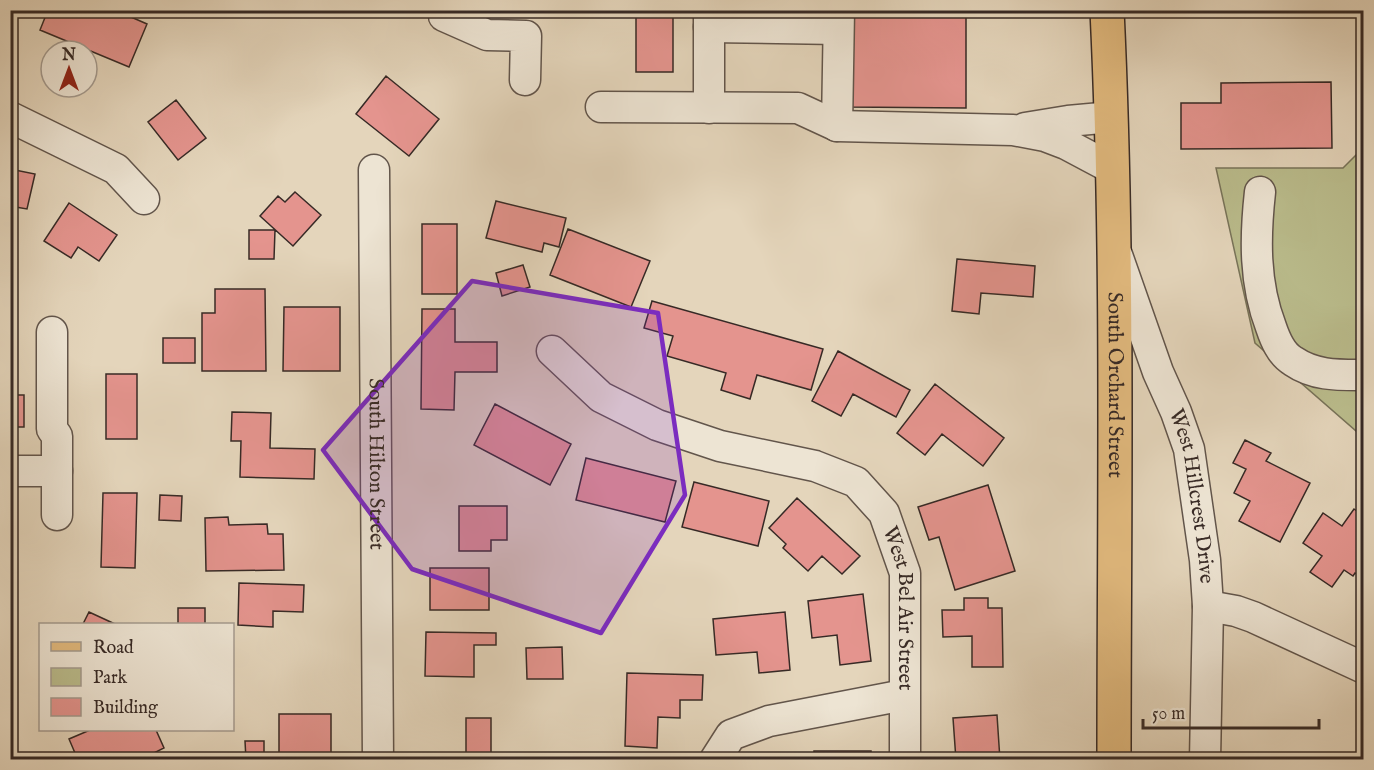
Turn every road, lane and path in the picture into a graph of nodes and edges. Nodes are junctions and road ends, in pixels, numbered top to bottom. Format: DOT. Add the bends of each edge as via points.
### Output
graph roads {
  1 [pos="444,10"];
  2 [pos="1107,10"];
  3 [pos="709,19"];
  4 [pos="765,19"];
  5 [pos="838,20"];
  6 [pos="525,80"];
  7 [pos="600,107"];
  8 [pos="709,108"];
  9 [pos="10,117"];
  10 [pos="1112,117"];
  11 [pos="837,126"];
  12 [pos="1013,130"];
  13 [pos="1113,169"];
  14 [pos="374,170"];
  15 [pos="1260,192"];
  16 [pos="144,199"];
  17 [pos="1114,245"];
  18 [pos="52,332"];
  19 [pos="552,351"];
  20 [pos="1364,375"];
  21 [pos="10,471"];
  22 [pos="57,471"];
  23 [pos="57,515"];
  24 [pos="1208,606"];
  25 [pos="1364,668"];
  26 [pos="904,694"];
  27 [pos="378,759"];
  28 [pos="715,759"];
  29 [pos="905,759"];
  30 [pos="1114,759"];
  31 [pos="1205,759"];
  1 -- 6 [label="street" via="444,16 487,35 526,36"];
  2 -- 10 [label="main road, South Orchard Street"];
  3 -- 4 [label="street"];
  3 -- 8 [label="street"];
  4 -- 5 [label="street"];
  5 -- 11 [label="street"];
  7 -- 8 [label="street"];
  8 -- 11 [label="street" via="798,108"];
  9 -- 16 [label="street" via="116,169"];
  10 -- 12 [label="street"];
  10 -- 13 [label="main road, South Orchard Street"];
  11 -- 12 [label="street"];
  12 -- 13 [label="street" via="1046,136"];
  13 -- 17 [label="main road, South Orchard Street"];
  14 -- 27 [label="street, South Hilton Street"];
  15 -- 20 [label="street" via="1256,255 1259,285 1276,342 1291,360 1310,369 1331,375"];
  17 -- 24 [label="street, West Hillcrest Drive" via="1189,449"];
  17 -- 30 [label="main road, South Orchard Street"];
  18 -- 22 [label="street" via="52,429 57,436"];
  19 -- 26 [label="street, West Bel Air Street" via="600,397 657,426 720,446 815,466 856,482 884,513 905,573"];
  21 -- 22 [label="street"];
  22 -- 23 [label="street"];
  24 -- 25 [label="street" via="1253,617"];
  24 -- 31 [label="street, West Hillcrest Drive"];
  26 -- 28 [label="street" via="769,721 731,735"];
  26 -- 29 [label="street, West Bel Air Street"];
}
